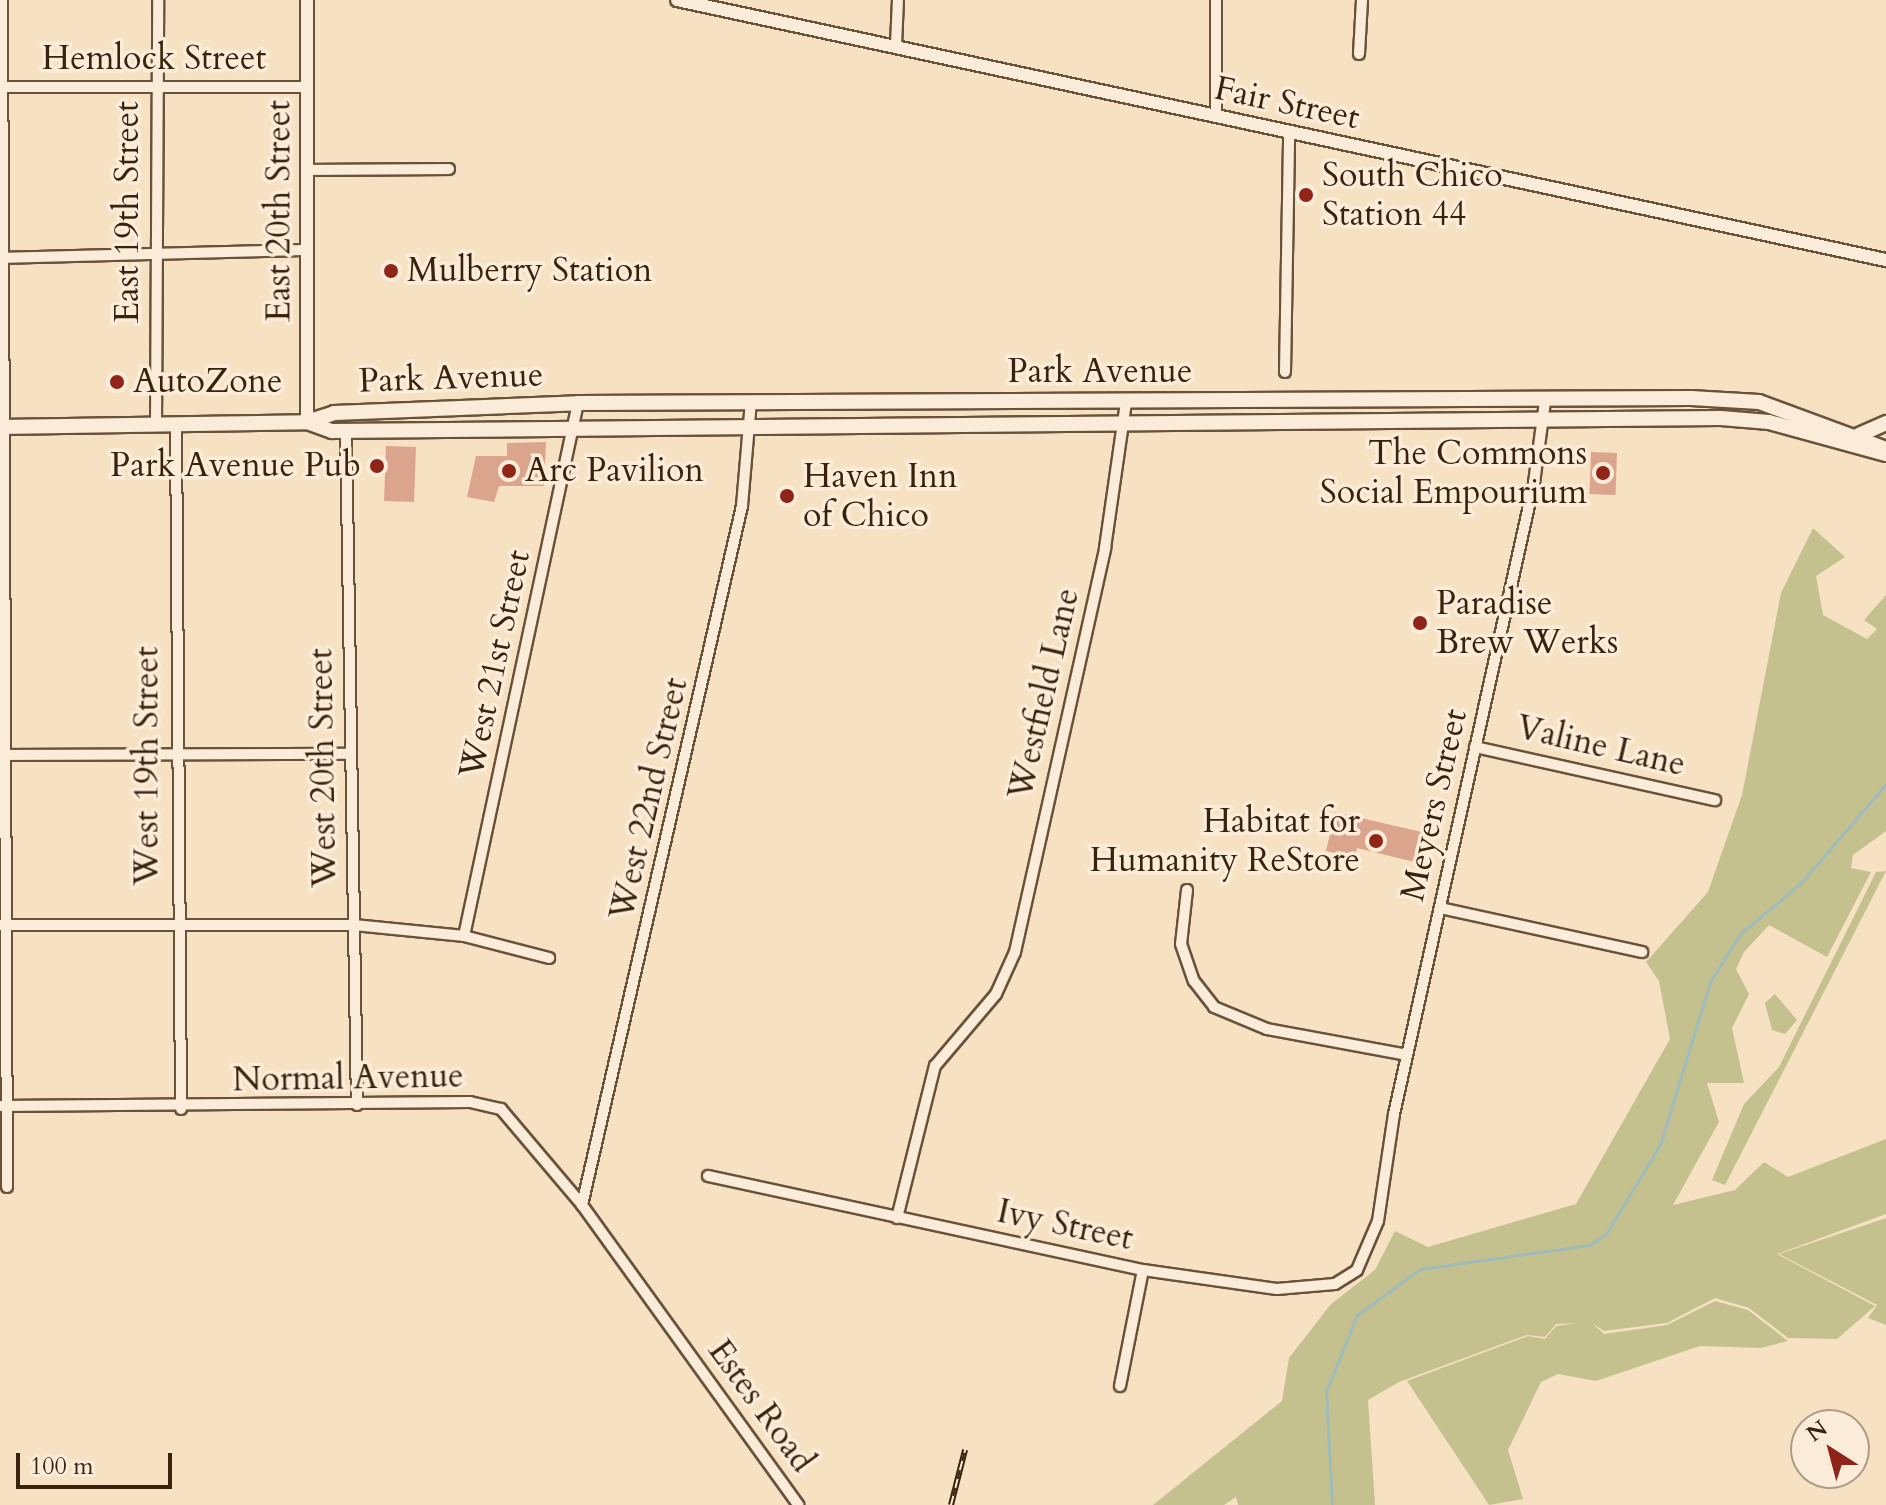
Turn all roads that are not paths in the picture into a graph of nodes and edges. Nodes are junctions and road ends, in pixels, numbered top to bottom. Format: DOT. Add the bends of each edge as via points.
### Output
graph roads {
  1 [pos="2,0"];
  2 [pos="158,0"];
  3 [pos="307,0"];
  4 [pos="677,0"];
  5 [pos="898,0"];
  6 [pos="1216,0"];
  7 [pos="1362,0"];
  8 [pos="896,45"];
  9 [pos="1359,54"];
  10 [pos="1,87"];
  11 [pos="156,87"];
  12 [pos="308,87"];
  13 [pos="1216,117"];
  14 [pos="1289,132"];
  15 [pos="449,169"];
  16 [pos="307,170"];
  17 [pos="308,250"];
  18 [pos="157,255"];
  19 [pos="0,258"];
  20 [pos="1886,260"];
  21 [pos="1285,372"];
  22 [pos="751,402"];
  23 [pos="1126,402"];
  24 [pos="1545,402"];
  25 [pos="578,403"];
  26 [pos="307,422"];
  27 [pos="1544,422"];
  28 [pos="1886,423"];
  29 [pos="156,424"];
  30 [pos="176,424"];
  31 [pos="1126,424"];
  32 [pos="751,425"];
  33 [pos="576,426"];
  34 [pos="1,427"];
  35 [pos="346,430"];
  36 [pos="1859,435"];
  37 [pos="1886,452"];
  38 [pos="1,591"];
  39 [pos="1475,747"];
  40 [pos="175,751"];
  41 [pos="350,754"];
  42 [pos="3,755"];
  43 [pos="1715,800"];
  44 [pos="1187,890"];
  45 [pos="1440,908"];
  46 [pos="4,925"];
  47 [pos="354,925"];
  48 [pos="175,928"];
  49 [pos="464,936"];
  50 [pos="1642,952"];
  51 [pos="549,958"];
  52 [pos="1407,1055"];
  53 [pos="357,1105"];
  54 [pos="2,1106"];
  55 [pos="181,1109"];
  56 [pos="708,1176"];
  57 [pos="7,1187"];
  58 [pos="582,1205"];
  59 [pos="897,1218"];
  60 [pos="1378,1221"];
  61 [pos="1143,1270"];
  62 [pos="678,1339"];
  63 [pos="1120,1386"];
  64 [pos="798,1505"];
  1 -- 10 [label="street"];
  2 -- 11 [label="street, East 19th Street"];
  3 -- 12 [label="street, East 20th Street"];
  4 -- 8 [label="street, Fair Street"];
  5 -- 8 [label="street"];
  6 -- 13 [label="street"];
  7 -- 9 [label="street"];
  8 -- 13 [label="street, Fair Street"];
  10 -- 11 [label="street, Hemlock Street"];
  10 -- 19 [label="street"];
  11 -- 12 [label="street, Hemlock Street"];
  11 -- 18 [label="street, East 19th Street"];
  12 -- 16 [label="street, East 20th Street"];
  13 -- 14 [label="street, Fair Street"];
  14 -- 20 [label="street, Fair Street"];
  14 -- 21 [label="street"];
  15 -- 16 [label="street"];
  16 -- 17 [label="street, East 20th Street"];
  17 -- 18 [label="street"];
  17 -- 26 [label="street, East 20th Street"];
  18 -- 19 [label="street"];
  18 -- 29 [label="street, East 19th Street"];
  19 -- 34 [label="street"];
  22 -- 23 [label="main road, Park Avenue"];
  22 -- 25 [label="main road, Park Avenue"];
  22 -- 32 [label="street, West 22nd Street"];
  23 -- 24 [label="main road, Park Avenue"];
  23 -- 31 [label="street, Westfield Lane"];
  24 -- 27 [label="street, Meyers Street"];
  24 -- 36 [label="main road, Park Avenue" via="1735,399"];
  25 -- 26 [label="main road, Park Avenue" via="334,413"];
  25 -- 33 [label="street, West 21st Street"];
  26 -- 30 [label="main road, Park Avenue"];
  26 -- 35 [label="main road, Park Avenue"];
  27 -- 31 [label="main road, Park Avenue"];
  27 -- 37 [label="main road, Park Avenue" via="1769,422"];
  27 -- 39 [label="street, Meyers Street"];
  28 -- 36 [label="main road"];
  29 -- 30 [label="main road, Park Avenue"];
  29 -- 34 [label="main road, Park Avenue"];
  30 -- 40 [label="street, West 19th Street"];
  31 -- 32 [label="main road, Park Avenue"];
  31 -- 59 [label="street, Westfield Lane" via="1015,952 996,994 935,1066"];
  32 -- 33 [label="main road, Park Avenue"];
  32 -- 58 [label="street, West 22nd Street" via="732,552"];
  33 -- 35 [label="main road, Park Avenue"];
  33 -- 49 [label="street, West 21st Street"];
  34 -- 38 [label="street"];
  35 -- 41 [label="street, West 20th Street"];
  36 -- 37 [label="main road, Park Avenue"];
  38 -- 42 [label="street"];
  39 -- 43 [label="street, Valine Lane"];
  39 -- 45 [label="street, Meyers Street"];
  40 -- 41 [label="street"];
  40 -- 42 [label="street"];
  40 -- 48 [label="street, West 19th Street"];
  41 -- 47 [label="street, West 20th Street"];
  42 -- 46 [label="street"];
  44 -- 52 [label="street" via="1181,944 1194,981 1214,1007 1267,1029"];
  45 -- 50 [label="street"];
  45 -- 52 [label="street, Meyers Street"];
  46 -- 48 [label="street"];
  46 -- 54 [label="street"];
  47 -- 48 [label="street"];
  47 -- 49 [label="street"];
  47 -- 53 [label="street, West 20th Street"];
  48 -- 55 [label="street, West 19th Street"];
  49 -- 51 [label="street"];
  52 -- 60 [label="street, Meyers Street"];
  53 -- 55 [label="street, Normal Avenue"];
  53 -- 58 [label="street, Normal Avenue" via="470,1102 501,1109"];
  54 -- 55 [label="street, Normal Avenue"];
  54 -- 57 [label="street"];
  56 -- 59 [label="street, Ivy Street"];
  58 -- 62 [label="street, Normal Avenue"];
  59 -- 61 [label="street, Ivy Street"];
  60 -- 61 [label="street, Ivy Street" via="1357,1270 1335,1284 1277,1289"];
  61 -- 63 [label="street"];
  62 -- 64 [label="street, Estes Road"];
}
